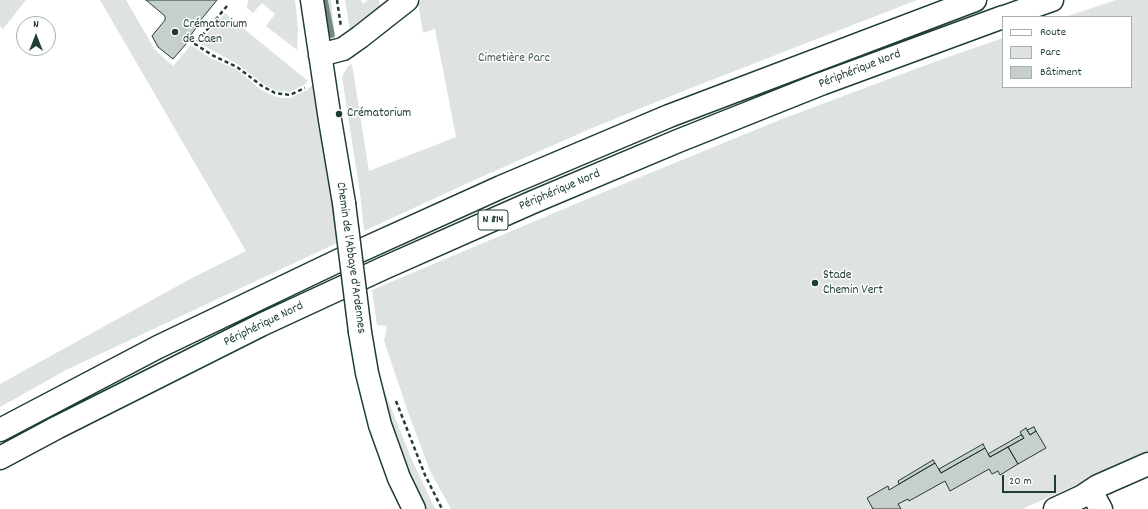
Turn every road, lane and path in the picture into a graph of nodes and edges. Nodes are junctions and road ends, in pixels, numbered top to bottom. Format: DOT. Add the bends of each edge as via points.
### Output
graph roads {
  1 [pos="312,0"];
  2 [pos="337,0"];
  3 [pos="407,0"];
  4 [pos="975,0"];
  5 [pos="1052,0"];
  6 [pos="227,6"];
  7 [pos="1006,16"];
  8 [pos="1002,17"];
  9 [pos="342,34"];
  10 [pos="320,55"];
  11 [pos="306,88"];
  12 [pos="394,397"];
  13 [pos="0,430"];
  14 [pos="0,458"];
  15 [pos="1148,464"];
  16 [pos="1096,500"];
  17 [pos="414,509"];
  18 [pos="442,509"];
  19 [pos="1055,509"];
  1 -- 10 [label="main road, Chemin de l'Abbaye d'Ardennes"];
  2 -- 9 [label="path"];
  3 -- 10 [label="main road" via="344,49"];
  4 -- 13 [label="main road, Périphérique Nord / N 814" via="669,116 501,187 344,258 158,347"];
  5 -- 7 [label="main road, Périphérique Nord / N 814"];
  6 -- 11 [label="path" via="195,44 237,67 275,93 290,95"];
  8 -- 14 [label="main road, Périphérique Nord / N 814" via="814,87 533,202 261,325"];
  10 -- 17 [label="main road, Chemin de l'Abbaye d'Ardennes, bridge" via="344,203 367,373 380,425 399,478"];
  12 -- 18 [label="path" via="425,475"];
  15 -- 16 [label="main road" via="1098,486"];
  16 -- 19 [label="main road" via="1084,496"];
}
